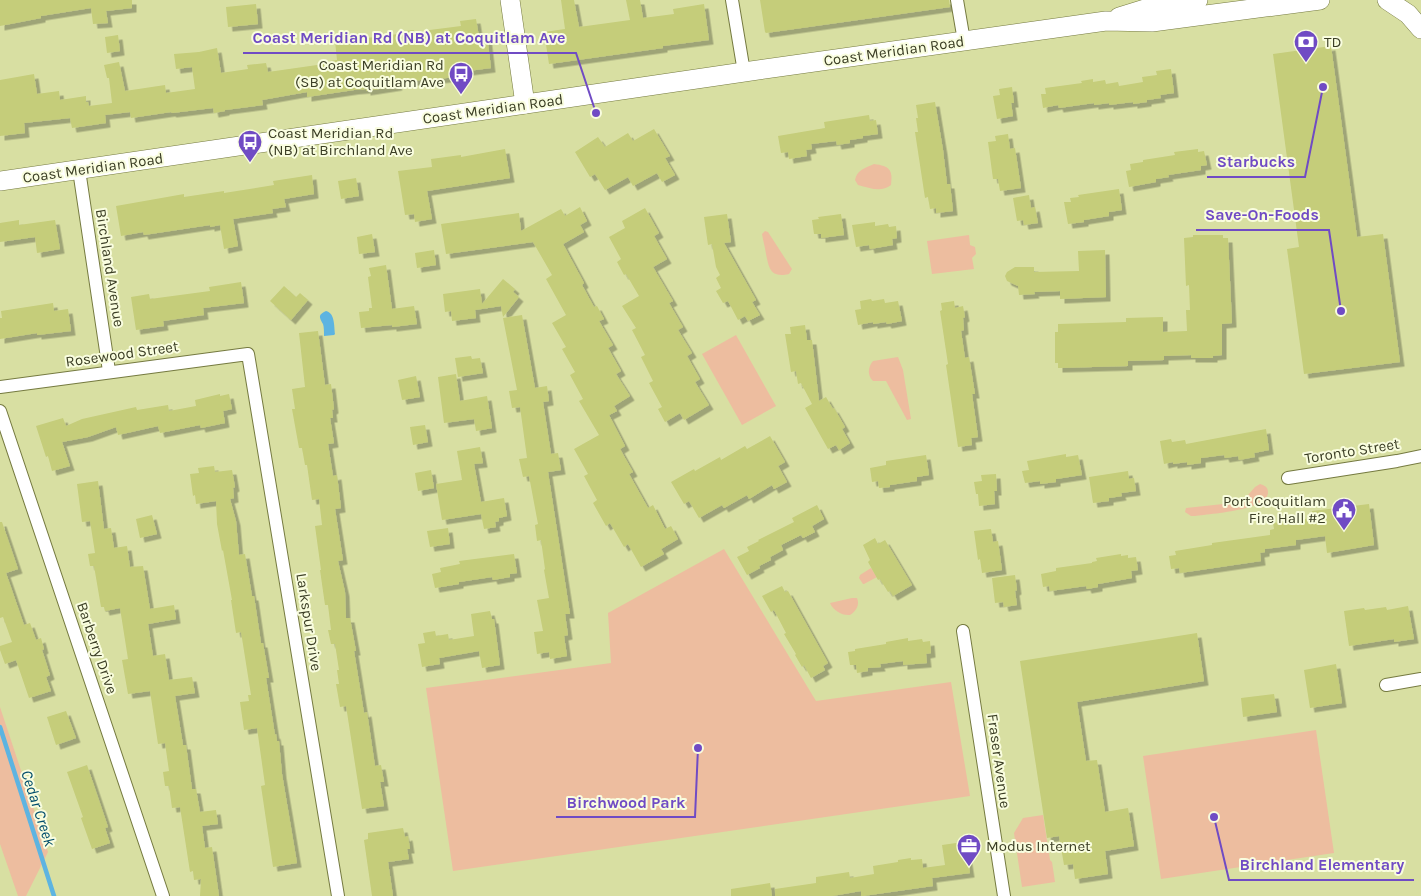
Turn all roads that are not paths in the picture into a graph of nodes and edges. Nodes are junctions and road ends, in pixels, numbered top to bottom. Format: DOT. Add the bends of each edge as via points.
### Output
graph roads {
  1 [pos="510,0"];
  2 [pos="732,0"];
  3 [pos="957,0"];
  4 [pos="1320,0"];
  5 [pos="1386,0"];
  6 [pos="1185,5"];
  7 [pos="1421,29"];
  8 [pos="964,41"];
  9 [pos="744,72"];
  10 [pos="526,104"];
  11 [pos="78,170"];
  12 [pos="0,181"];
  13 [pos="248,354"];
  14 [pos="109,372"];
  15 [pos="0,387"];
  16 [pos="0,411"];
  17 [pos="1421,456"];
  18 [pos="1288,478"];
  19 [pos="963,631"];
  20 [pos="1421,679"];
  21 [pos="1386,685"];
  22 [pos="164,896"];
  23 [pos="338,896"];
  24 [pos="1004,896"];
  1 -- 10 [label="main road"];
  2 -- 9 [label="street"];
  3 -- 8 [label="street"];
  4 -- 6 [label="main road, Coast Meridian Road"];
  5 -- 7 [label="main road" via="1408,14"];
  6 -- 8 [label="main road, Coast Meridian Road" via="1152,22 1106,21"];
  8 -- 9 [label="main road, Coast Meridian Road"];
  9 -- 10 [label="main road, Coast Meridian Road"];
  10 -- 11 [label="main road, Coast Meridian Road"];
  11 -- 12 [label="main road, Coast Meridian Road"];
  11 -- 14 [label="street, Birchland Avenue"];
  13 -- 14 [label="street, Rosewood Street"];
  13 -- 23 [label="street, Larkspur Drive"];
  14 -- 15 [label="street, Rosewood Street"];
  16 -- 22 [label="street, Barberry Drive"];
  17 -- 18 [label="street, Toronto Street"];
  19 -- 24 [label="street, Fraser Avenue"];
  20 -- 21 [label="street"];
}
